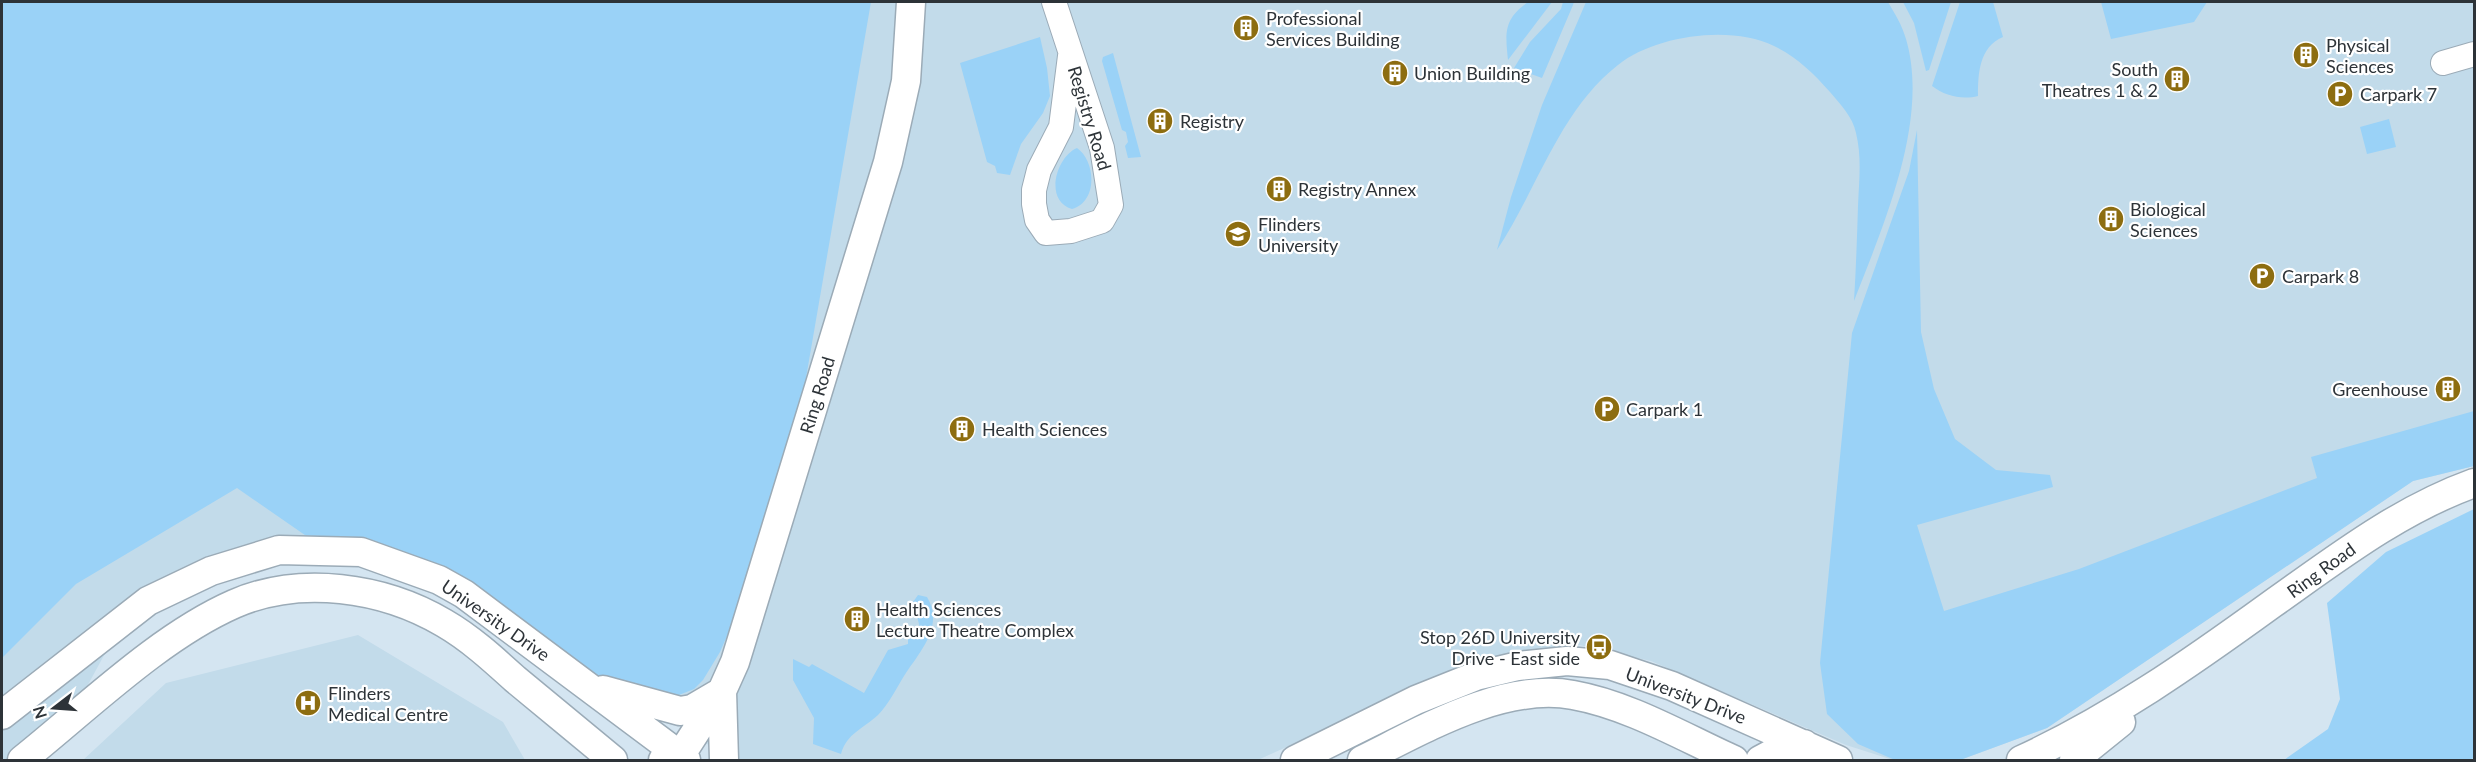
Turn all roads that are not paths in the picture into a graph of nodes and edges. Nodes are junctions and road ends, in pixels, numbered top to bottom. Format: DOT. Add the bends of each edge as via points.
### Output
graph roads {
  1 [pos="911,2"];
  2 [pos="1054,2"];
  3 [pos="2475,54"];
  4 [pos="1070,56"];
  5 [pos="2443,63"];
  6 [pos="2475,483"];
  7 [pos="2176,673"];
  8 [pos="589,686"];
  9 [pos="722,691"];
  10 [pos="2,715"];
  11 [pos="1804,744"];
  12 [pos="2090,752"];
  13 [pos="2060,754"];
  14 [pos="677,759"];
  15 [pos="22,760"];
  16 [pos="613,760"];
  17 [pos="724,760"];
  18 [pos="1295,760"];
  19 [pos="1362,760"];
  20 [pos="1734,760"];
  21 [pos="1760,760"];
  22 [pos="1838,760"];
  23 [pos="2021,760"];
  1 -- 9 [label="street, Ring Road" via="906,81 888,162 781,516 735,662"];
  2 -- 4 [label="street, Registry Road"];
  3 -- 5 [label="street"];
  4 -- 4 [label="street, Registry Road" via="1102,148 1111,205 1102,221 1055,234 1046,233 1040,226 1034,190 1043,159 1060,127"];
  6 -- 7 [label="street, Ring Road" via="2393,520"];
  7 -- 12 [label="street, Ring Road"];
  7 -- 13 [label="street, Ring Road"];
  8 -- 9 [label="street" via="680,711 692,709"];
  8 -- 10 [label="street, University Drive" via="439,580 361,552 279,550 211,571 148,601"];
  8 -- 14 [label="street, University Drive"];
  9 -- 14 [label="street, Ring Road"];
  9 -- 17 [label="street"];
  11 -- 18 [label="street, University Drive" via="1672,686 1610,665 1567,661 1518,666 1476,676 1416,700"];
  11 -- 21 [label="street"];
  11 -- 22 [label="street, University Drive"];
  12 -- 13 [label="street, Ring Road"];
  13 -- 23 [label="street, Ring Road"];
  15 -- 16 [label="street, University Drive" via="136,668 205,619 235,603 268,593 338,589 380,596 444,623"];
  19 -- 20 [label="street, University Drive" via="1444,719 1502,700 1538,694 1572,695 1614,707"];
}
